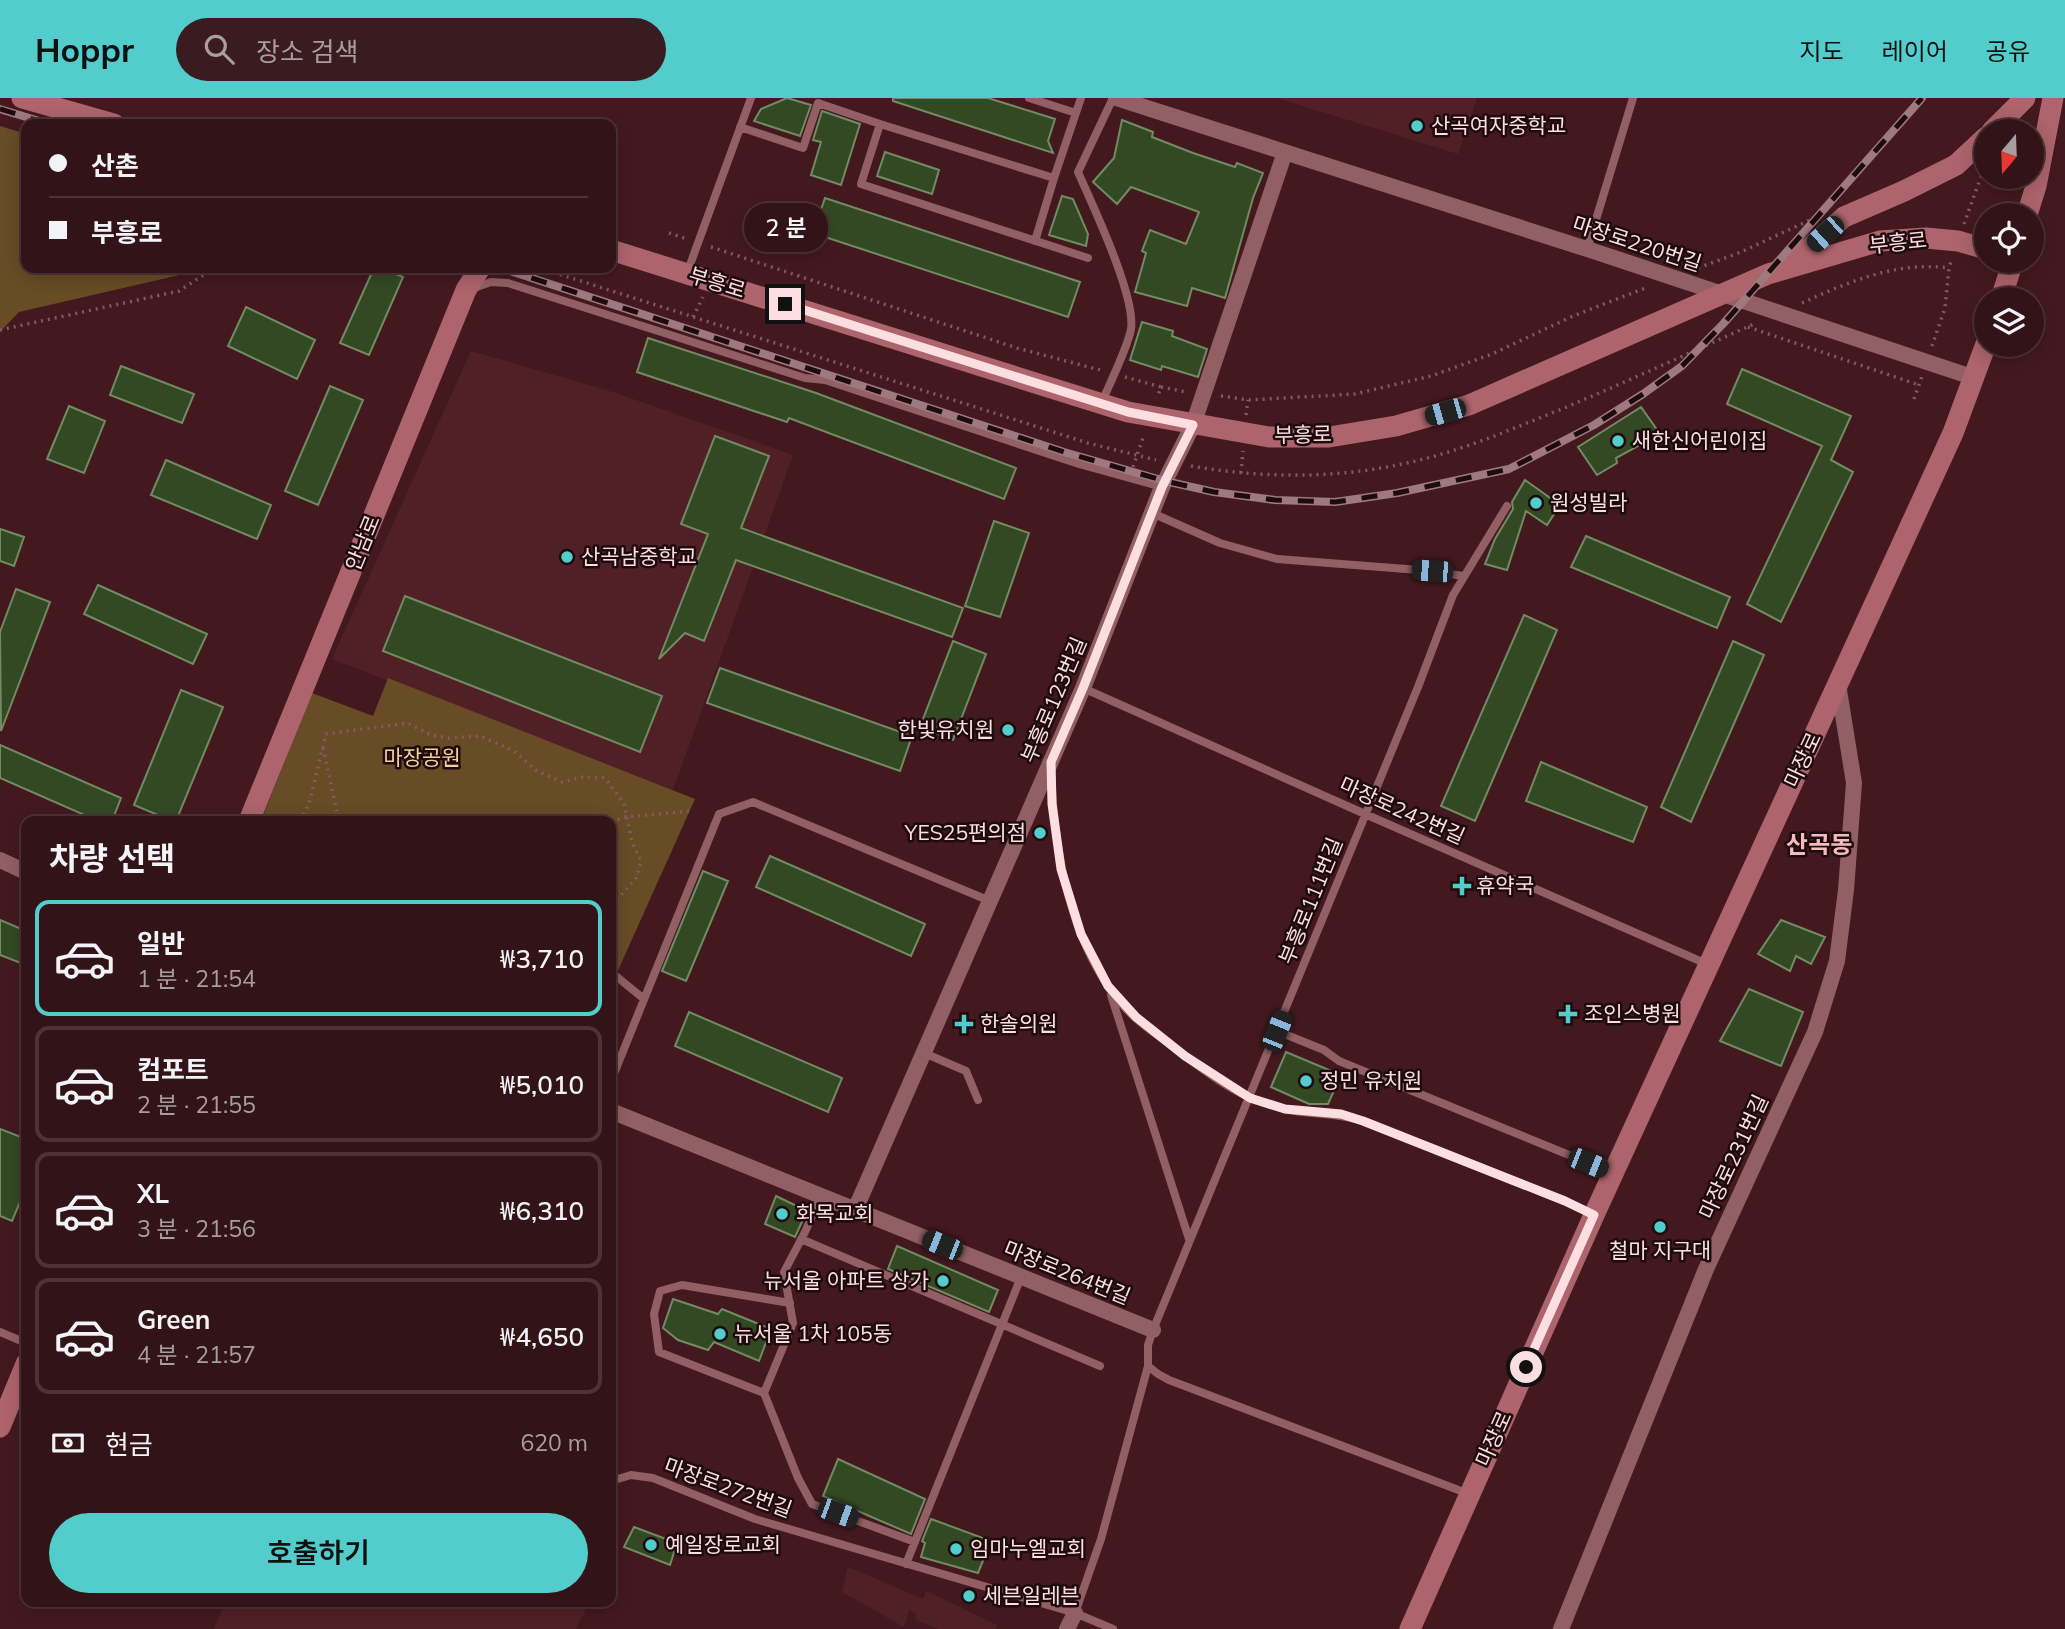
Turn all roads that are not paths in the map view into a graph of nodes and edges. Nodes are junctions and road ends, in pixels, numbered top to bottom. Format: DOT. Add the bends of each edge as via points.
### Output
graph roads {
  1 [pos="22,98"];
  2 [pos="751,98"];
  3 [pos="1030,98"];
  4 [pos="1081,98"];
  5 [pos="1115,98"];
  6 [pos="1633,98"];
  7 [pos="2025,98"];
  8 [pos="2053,98"];
  9 [pos="820,101"];
  10 [pos="1076,113"];
  11 [pos="96,119"];
  12 [pos="2004,119"];
  13 [pos="880,124"];
  14 [pos="740,127"];
  15 [pos="1974,148"];
  16 [pos="1285,152"];
  17 [pos="1054,178"];
  18 [pos="2031,203"];
  19 [pos="1035,241"];
  20 [pos="1974,246"];
  21 [pos="1587,249"];
  22 [pos="616,252"];
  23 [pos="1088,258"];
  24 [pos="1788,268"];
  25 [pos="477,273"];
  26 [pos="687,274"];
  27 [pos="466,290"];
  28 [pos="1723,295"];
  29 [pos="1982,357"];
  30 [pos="1975,378"];
  31 [pos="1101,404"];
  32 [pos="1193,425"];
  33 [pos="1162,487"];
  34 [pos="1507,506"];
  35 [pos="1152,513"];
  36 [pos="1464,576"];
  37 [pos="1838,684"];
  38 [pos="1083,688"];
  39 [pos="1051,762"];
  40 [pos="1365,814"];
  41 [pos="251,816"];
  42 [pos="0,860"];
  43 [pos="21,870"];
  44 [pos="990,901"];
  45 [pos="1709,965"];
  46 [pos="616,976"];
  47 [pos="1108,986"];
  48 [pos="644,999"];
  49 [pos="1277,1031"];
  50 [pos="923,1052"];
  51 [pos="616,1069"];
  52 [pos="1250,1098"];
  53 [pos="978,1100"];
  54 [pos="616,1113"];
  55 [pos="1613,1173"];
  56 [pos="821,1196"];
  57 [pos="855,1210"];
  58 [pos="1594,1215"];
  59 [pos="1189,1239"];
  60 [pos="801,1240"];
  61 [pos="1021,1277"];
  62 [pos="790,1303"];
  63 [pos="1001,1325"];
  64 [pos="1153,1330"];
  65 [pos="0,1332"];
  66 [pos="21,1341"];
  67 [pos="1100,1366"];
  68 [pos="1148,1366"];
  69 [pos="21,1376"];
  70 [pos="764,1393"];
  71 [pos="0,1427"];
  72 [pos="616,1480"];
  73 [pos="1469,1494"];
  74 [pos="915,1542"];
  75 [pos="906,1564"];
  76 [pos="1075,1613"];
  77 [pos="1067,1629"];
  78 [pos="1113,1629"];
  79 [pos="1410,1629"];
  80 [pos="1561,1629"];
  1 -- 11 [label="main road"];
  2 -- 14 [label="lane"];
  3 -- 10 [label="lane"];
  4 -- 10 [label="lane"];
  5 -- 16 [label="street, 마장로220번길"];
  5 -- 31 [label="lane" via="1078,172 1128,301 1131,328"];
  6 -- 21 [label="lane"];
  7 -- 12 [label="main road"];
  8 -- 18 [label="main road"];
  9 -- 13 [label="lane"];
  9 -- 14 [label="lane" via="803,148"];
  10 -- 17 [label="lane"];
  13 -- 17 [label="lane"];
  13 -- 19 [label="lane" via="861,184"];
  14 -- 26 [label="lane"];
  15 -- 24 [label="main road" via="1956,165 1844,217"];
  16 -- 21 [label="street, 마장로220번길"];
  16 -- 32 [label="street"];
  17 -- 19 [label="lane"];
  19 -- 23 [label="lane"];
  20 -- 24 [label="main road, 부흥로" via="1926,238 1880,241"];
  21 -- 28 [label="street, 마장로220번길"];
  22 -- 26 [label="main road, 부흥로"];
  24 -- 28 [label="main road, 부흥로"];
  25 -- 27 [label="main road, 안남로"];
  26 -- 31 [label="main road, 부흥로"];
  27 -- 33 [label="lane" via="491,282 508,283"];
  27 -- 41 [label="main road, 안남로"];
  28 -- 30 [label="street, 마장로220번길"];
  28 -- 32 [label="main road, 부흥로" via="1469,405 1396,426 1329,436 1269,437"];
  29 -- 30 [label="main road, 마장로"];
  30 -- 37 [label="main road, 마장로"];
  31 -- 32 [label="main road, 부흥로"];
  32 -- 33 [label="street, 부흥로123번길"];
  33 -- 35 [label="street, 부흥로123번길"];
  34 -- 36 [label="lane, 부흥로111번길"];
  35 -- 36 [label="lane" via="1220,542 1277,559"];
  35 -- 38 [label="street, 부흥로123번길"];
  36 -- 40 [label="lane, 부흥로111번길" via="1452,595"];
  37 -- 45 [label="main road, 마장로"];
  37 -- 80 [label="street, 마장로231번길" via="1854,783 1837,961 1815,1032 1706,1269"];
  38 -- 39 [label="street, 부흥로123번길"];
  38 -- 40 [label="lane, 마장로242번길"];
  39 -- 44 [label="street, 부흥로123번길"];
  39 -- 47 [label="lane" via="1061,869 1081,934"];
  40 -- 45 [label="lane, 마장로242번길"];
  40 -- 49 [label="lane, 부흥로111번길"];
  42 -- 43 [label="street"];
  44 -- 48 [label="lane" via="753,802 719,814"];
  44 -- 50 [label="street, 부흥로123번길"];
  45 -- 55 [label="main road, 마장로"];
  46 -- 48 [label="lane"];
  47 -- 52 [label="lane" via="1136,1017"];
  47 -- 59 [label="lane"];
  48 -- 51 [label="lane"];
  49 -- 52 [label="lane, 부흥로111번길"];
  49 -- 55 [label="lane"];
  50 -- 53 [label="lane" via="966,1071"];
  50 -- 57 [label="street, 부흥로123번길"];
  52 -- 58 [label="lane" via="1285,1109 1341,1114 1363,1121"];
  52 -- 59 [label="lane, 부흥로111번길"];
  54 -- 56 [label="street, 마장로264번길"];
  55 -- 58 [label="main road, 마장로"];
  56 -- 57 [label="street, 마장로264번길"];
  56 -- 60 [label="lane"];
  57 -- 61 [label="street, 마장로264번길"];
  58 -- 73 [label="main road, 마장로"];
  59 -- 64 [label="lane, 부흥로111번길"];
  60 -- 62 [label="lane" via="784,1272"];
  60 -- 63 [label="lane"];
  61 -- 63 [label="lane"];
  61 -- 64 [label="street, 마장로264번길"];
  62 -- 70 [label="lane" via="793,1323"];
  62 -- 70 [label="lane" via="682,1285 660,1292 654,1314 659,1352"];
  63 -- 67 [label="lane"];
  63 -- 74 [label="lane"];
  64 -- 68 [label="lane"];
  65 -- 66 [label="lane"];
  68 -- 73 [label="lane" via="1169,1380"];
  68 -- 76 [label="lane" via="1101,1539"];
  69 -- 71 [label="main road"];
  70 -- 74 [label="lane" via="812,1504"];
  72 -- 75 [label="lane, 마장로272번길" via="631,1475 653,1478 755,1519"];
  73 -- 79 [label="main road, 마장로"];
  74 -- 75 [label="lane"];
  75 -- 76 [label="lane, 마장로272번길"];
  76 -- 77 [label="street"];
  76 -- 78 [label="lane, 마장로272번길"];
}
